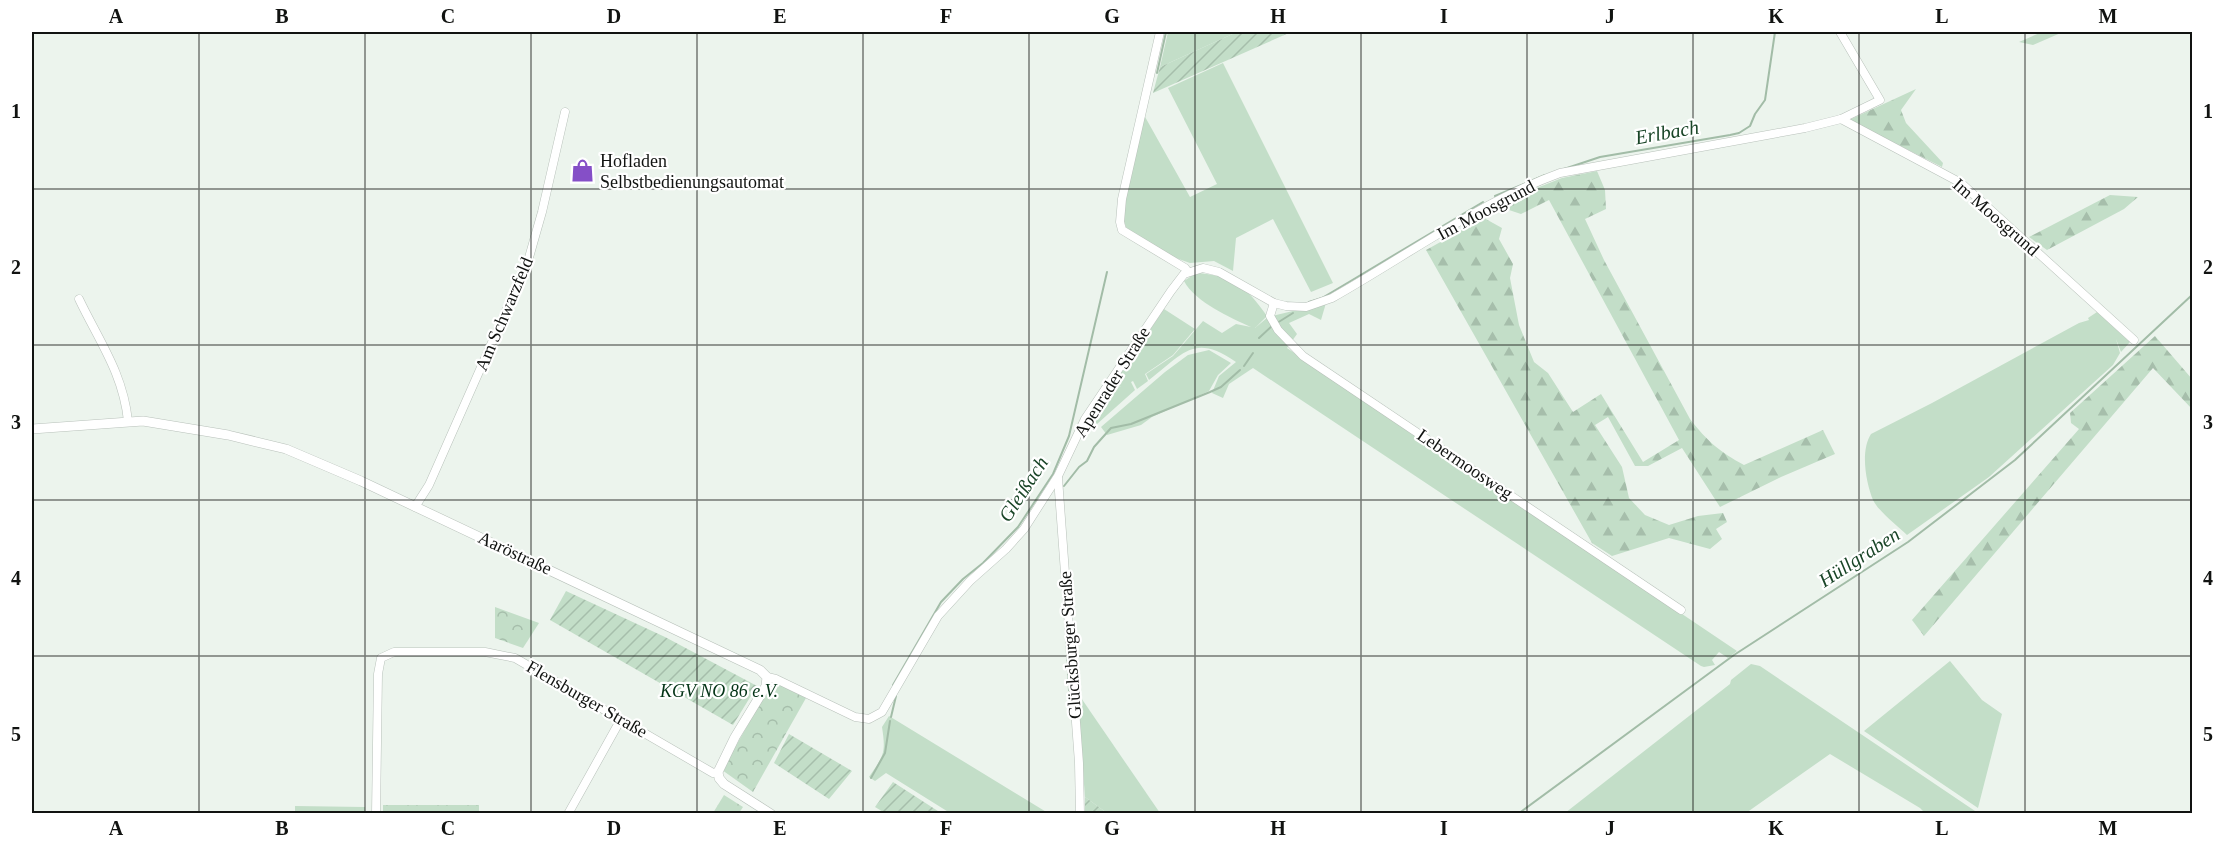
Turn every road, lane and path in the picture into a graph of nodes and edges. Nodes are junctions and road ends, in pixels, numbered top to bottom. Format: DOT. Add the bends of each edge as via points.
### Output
graph roads {
  1 [pos="1160,32"];
  2 [pos="1840,32"];
  3 [pos="565,112"];
  4 [pos="1841,119"];
  5 [pos="1188,272"];
  6 [pos="79,299"];
  7 [pos="1274,303"];
  8 [pos="2134,340"];
  9 [pos="128,421"];
  10 [pos="32,429"];
  11 [pos="1058,476"];
  12 [pos="415,507"];
  13 [pos="1681,610"];
  14 [pos="767,677"];
  15 [pos="873,718"];
  16 [pos="621,719"];
  17 [pos="717,772"];
  18 [pos="376,813"];
  19 [pos="568,813"];
  20 [pos="771,813"];
  21 [pos="1080,813"];
  1 -- 5 [label="street" via="1120,222 1122,230"];
  2 -- 4 [label="street, Im Moosgrund" via="1880,100"];
  3 -- 12 [label="street, Am Schwarzfeld" via="528,261 429,485"];
  4 -- 7 [label="street, Im Moosgrund" via="1560,173 1492,202 1332,298 1306,307"];
  4 -- 8 [label="street, Im Moosgrund" via="1961,183"];
  5 -- 7 [label="street, Im Moosgrund" via="1203,268 1220,272"];
  5 -- 11 [label="street, Apenrader Straße" via="1170,291 1085,419"];
  6 -- 9 [label="street" via="119,379"];
  7 -- 13 [label="street, Lebermoosweg" via="1270,316 1304,356"];
  9 -- 10 [label="street, Aaröstraße"];
  9 -- 12 [label="street, Aaröstraße" via="228,435 286,449"];
  11 -- 15 [label="street, Apenrader Straße" via="1020,534 938,616 882,712"];
  11 -- 21 [label="street, Glücksburger Straße"];
  12 -- 14 [label="street, Aaröstraße" via="682,632"];
  14 -- 15 [label="street, Aaröstraße" via="844,713"];
  14 -- 17 [label="street" via="766,686"];
  16 -- 17 [label="street, Flensburger Straße"];
  16 -- 18 [label="street, Flensburger Straße" via="515,658 485,652 394,652 381,658 378,674"];
  16 -- 19 [label="street"];
  17 -- 20 [label="street, Flensburger Straße" via="724,784"];
}
